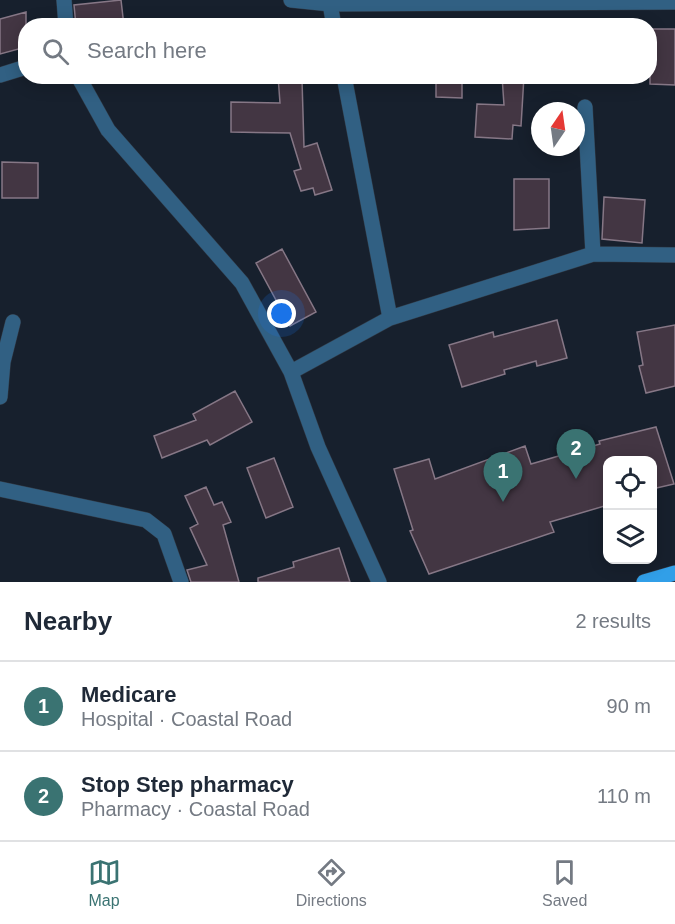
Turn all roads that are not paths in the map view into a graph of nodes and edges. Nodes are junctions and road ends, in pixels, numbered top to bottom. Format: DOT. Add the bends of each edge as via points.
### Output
graph roads {
  1 [pos="64,0"];
  2 [pos="291,0"];
  3 [pos="675,2"];
  4 [pos="330,4"];
  5 [pos="65,18"];
  6 [pos="333,18"];
  7 [pos="18,69"];
  8 [pos="0,75"];
  9 [pos="82,84"];
  10 [pos="346,84"];
  11 [pos="585,107"];
  12 [pos="593,254"];
  13 [pos="675,255"];
  14 [pos="390,318"];
  15 [pos="13,322"];
  16 [pos="291,372"];
  17 [pos="0,397"];
  18 [pos="0,489"];
  19 [pos="675,573"];
  20 [pos="181,582"];
  21 [pos="379,582"];
  22 [pos="644,582"];
  1 -- 5 [label="street"];
  2 -- 4 [label="street"];
  3 -- 4 [label="street"];
  4 -- 6 [label="street"];
  7 -- 8 [label="street"];
  9 -- 16 [label="street" via="108,130 242,284"];
  10 -- 14 [label="street"];
  11 -- 12 [label="street"];
  12 -- 13 [label="street"];
  12 -- 14 [label="street"];
  14 -- 16 [label="street"];
  15 -- 17 [label="street" via="3,362"];
  16 -- 21 [label="street" via="318,447"];
  18 -- 20 [label="street" via="146,520 164,534"];
  19 -- 22 [label="main road"];
}
